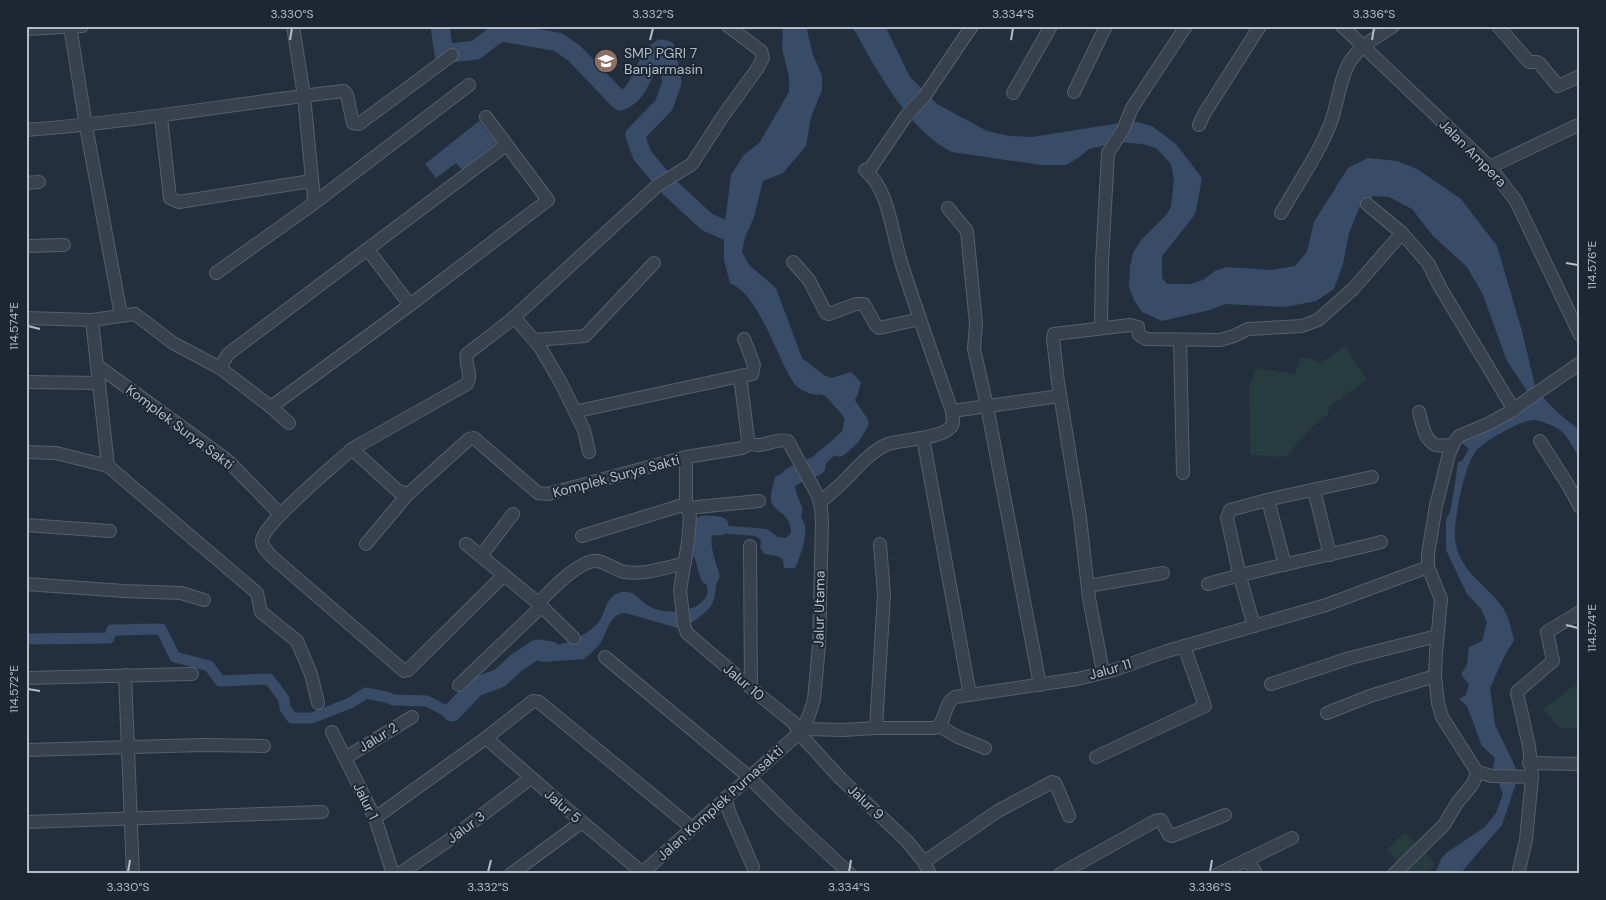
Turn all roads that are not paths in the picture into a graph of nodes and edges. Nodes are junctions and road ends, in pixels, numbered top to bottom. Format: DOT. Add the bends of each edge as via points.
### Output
graph roads {
  1 [pos="82,26"];
  2 [pos="293,26"];
  3 [pos="728,26"];
  4 [pos="1051,26"];
  5 [pos="1106,26"];
  6 [pos="1186,26"];
  7 [pos="1260,26"];
  8 [pos="1342,26"];
  9 [pos="1393,26"];
  10 [pos="1498,26"];
  11 [pos="70,27"];
  12 [pos="971,27"];
  13 [pos="26,29"];
  14 [pos="1363,46"];
  15 [pos="452,55"];
  16 [pos="1580,76"];
  17 [pos="469,85"];
  18 [pos="1074,92"];
  19 [pos="1013,93"];
  20 [pos="304,96"];
  21 [pos="162,117"];
  22 [pos="486,118"];
  23 [pos="1199,125"];
  24 [pos="86,126"];
  25 [pos="1576,126"];
  26 [pos="26,130"];
  27 [pos="506,145"];
  28 [pos="1490,166"];
  29 [pos="311,181"];
  30 [pos="39,182"];
  31 [pos="26,183"];
  32 [pos="313,204"];
  33 [pos="1367,204"];
  34 [pos="948,208"];
  35 [pos="1281,213"];
  36 [pos="1402,233"];
  37 [pos="64,245"];
  38 [pos="26,246"];
  39 [pos="368,250"];
  40 [pos="793,262"];
  41 [pos="654,263"];
  42 [pos="216,273"];
  43 [pos="410,305"];
  44 [pos="121,315"];
  45 [pos="514,317"];
  46 [pos="26,318"];
  47 [pos="920,319"];
  48 [pos="92,320"];
  49 [pos="1101,328"];
  50 [pos="1580,335"];
  51 [pos="744,339"];
  52 [pos="534,340"];
  53 [pos="1180,340"];
  54 [pos="1580,363"];
  55 [pos="98,366"];
  56 [pos="220,368"];
  57 [pos="740,376"];
  58 [pos="26,382"];
  59 [pos="99,383"];
  60 [pos="1060,396"];
  61 [pos="987,406"];
  62 [pos="272,407"];
  63 [pos="1517,407"];
  64 [pos="578,411"];
  65 [pos="952,411"];
  66 [pos="1419,412"];
  67 [pos="289,423"];
  68 [pos="923,438"];
  69 [pos="1540,441"];
  70 [pos="748,443"];
  71 [pos="1452,445"];
  72 [pos="352,449"];
  73 [pos="26,452"];
  74 [pos="589,452"];
  75 [pos="686,456"];
  76 [pos="108,466"];
  77 [pos="1183,473"];
  78 [pos="1372,477"];
  79 [pos="1314,490"];
  80 [pos="408,494"];
  81 [pos="1268,500"];
  82 [pos="759,501"];
  83 [pos="820,502"];
  84 [pos="686,506"];
  85 [pos="1580,507"];
  86 [pos="280,514"];
  87 [pos="513,514"];
  88 [pos="26,526"];
  89 [pos="110,532"];
  90 [pos="582,536"];
  91 [pos="1382,542"];
  92 [pos="366,544"];
  93 [pos="466,544"];
  94 [pos="880,544"];
  95 [pos="750,546"];
  96 [pos="1330,555"];
  97 [pos="480,556"];
  98 [pos="685,563"];
  99 [pos="1285,565"];
  100 [pos="1428,567"];
  101 [pos="1163,573"];
  102 [pos="504,575"];
  103 [pos="1239,575"];
  104 [pos="26,584"];
  105 [pos="1208,584"];
  106 [pos="1088,586"];
  107 [pos="204,600"];
  108 [pos="540,605"];
  109 [pos="1580,612"];
  110 [pos="1254,626"];
  111 [pos="687,633"];
  112 [pos="1437,636"];
  113 [pos="574,638"];
  114 [pos="1184,646"];
  115 [pos="605,657"];
  116 [pos="1103,672"];
  117 [pos="192,674"];
  118 [pos="125,675"];
  119 [pos="1435,676"];
  120 [pos="26,678"];
  121 [pos="1271,684"];
  122 [pos="459,685"];
  123 [pos="1040,685"];
  124 [pos="751,687"];
  125 [pos="970,695"];
  126 [pos="318,703"];
  127 [pos="1327,713"];
  128 [pos="412,717"];
  129 [pos="939,726"];
  130 [pos="876,728"];
  131 [pos="332,732"];
  132 [pos="799,732"];
  133 [pos="486,738"];
  134 [pos="126,746"];
  135 [pos="264,746"];
  136 [pos="985,748"];
  137 [pos="26,750"];
  138 [pos="1096,757"];
  139 [pos="345,758"];
  140 [pos="1529,763"];
  141 [pos="1580,764"];
  142 [pos="1477,772"];
  143 [pos="749,777"];
  144 [pos="1531,777"];
  145 [pos="531,778"];
  146 [pos="725,798"];
  147 [pos="322,812"];
  148 [pos="1225,815"];
  149 [pos="1068,816"];
  150 [pos="130,818"];
  151 [pos="375,818"];
  152 [pos="26,822"];
  153 [pos="582,822"];
  154 [pos="691,827"];
  155 [pos="1292,838"];
  156 [pos="1248,859"];
  157 [pos="924,862"];
  158 [pos="753,867"];
  159 [pos="1232,871"];
  160 [pos="642,873"];
  161 [pos="133,874"];
  162 [pos="393,874"];
  163 [pos="399,874"];
  164 [pos="511,874"];
  165 [pos="850,874"];
  166 [pos="930,874"];
  167 [pos="1060,874"];
  168 [pos="1218,874"];
  169 [pos="1256,874"];
  170 [pos="1394,874"];
  171 [pos="1518,874"];
  1 -- 11 [label="street"];
  2 -- 20 [label="street"];
  3 -- 45 [label="street" via="761,51 762,58 692,164 658,185"];
  4 -- 19 [label="street"];
  5 -- 18 [label="street"];
  6 -- 49 [label="street" via="1132,108 1108,153"];
  7 -- 23 [label="street"];
  8 -- 14 [label="street, Jalan Ampera"];
  9 -- 14 [label="street"];
  10 -- 16 [label="street" via="1521,54 1529,62 1540,64 1558,86"];
  11 -- 13 [label="street"];
  11 -- 24 [label="street"];
  12 -- 47 [label="street" via="924,97 866,171 877,183 887,210"];
  14 -- 28 [label="street, Jalan Ampera"];
  14 -- 35 [label="street" via="1346,70 1331,123"];
  15 -- 20 [label="street" via="359,124 353,123 344,91"];
  17 -- 32 [label="street"];
  20 -- 21 [label="street"];
  20 -- 29 [label="street"];
  21 -- 24 [label="street"];
  21 -- 29 [label="street" via="170,198 174,201"];
  22 -- 27 [label="street"];
  24 -- 26 [label="street"];
  24 -- 44 [label="street"];
  25 -- 28 [label="street"];
  27 -- 39 [label="street"];
  27 -- 43 [label="street" via="548,200"];
  28 -- 50 [label="street, Jalan Ampera" via="1516,201"];
  29 -- 32 [label="street"];
  30 -- 31 [label="street"];
  32 -- 42 [label="street"];
  33 -- 36 [label="street"];
  34 -- 61 [label="street" via="967,230 976,324 974,348"];
  36 -- 53 [label="street" via="1353,289 1318,320 1302,326 1248,329 1220,340"];
  36 -- 63 [label="street" via="1428,263"];
  37 -- 38 [label="street"];
  39 -- 43 [label="street"];
  39 -- 56 [label="street" via="228,354"];
  40 -- 47 [label="street" via="809,280 826,313 864,304 879,328"];
  41 -- 52 [label="street" via="585,336"];
  43 -- 62 [label="street"];
  44 -- 48 [label="street"];
  44 -- 56 [label="street" via="135,314 173,343"];
  45 -- 52 [label="street"];
  45 -- 72 [label="street" via="467,354 470,375 467,384"];
  46 -- 48 [label="street"];
  47 -- 65 [label="street"];
  48 -- 55 [label="street"];
  49 -- 53 [label="street" via="1135,325 1141,337 1146,339"];
  49 -- 60 [label="street" via="1054,334"];
  51 -- 57 [label="street" via="754,369 752,374"];
  52 -- 74 [label="street" via="584,430"];
  53 -- 77 [label="street"];
  54 -- 63 [label="street"];
  55 -- 59 [label="street"];
  55 -- 86 [label="street, Komplek Surya Sakti" via="227,460"];
  56 -- 62 [label="street"];
  57 -- 64 [label="street"];
  57 -- 70 [label="street"];
  58 -- 59 [label="street"];
  59 -- 76 [label="street"];
  60 -- 61 [label="street"];
  60 -- 106 [label="street"];
  61 -- 65 [label="street"];
  61 -- 123 [label="street"];
  62 -- 67 [label="street"];
  63 -- 71 [label="street" via="1459,436"];
  65 -- 68 [label="street" via="953,422 947,431"];
  66 -- 71 [label="street" via="1430,441 1436,445"];
  68 -- 83 [label="street" via="883,446"];
  68 -- 125 [label="street"];
  69 -- 85 [label="street"];
  70 -- 75 [label="street" via="742,448"];
  70 -- 83 [label="street, Jalur Utama" via="760,446 777,440 788,441"];
  71 -- 100 [label="street" via="1436,506"];
  72 -- 80 [label="street" via="398,491"];
  72 -- 86 [label="street"];
  73 -- 76 [label="street" via="56,454"];
  75 -- 80 [label="street, Komplek Surya Sakti" via="543,494 474,438"];
  75 -- 84 [label="street, Komplek Surya Sakti"];
  76 -- 126 [label="street" via="257,592 261,612 297,640 311,674"];
  78 -- 79 [label="street"];
  79 -- 81 [label="street"];
  79 -- 96 [label="street"];
  80 -- 92 [label="street"];
  81 -- 99 [label="street"];
  81 -- 103 [label="street" via="1232,508 1228,514"];
  82 -- 84 [label="street"];
  83 -- 132 [label="street, Jalur Utama" via="819,645 814,700"];
  84 -- 90 [label="street"];
  84 -- 98 [label="street, Komplek Surya Sakti" via="690,517"];
  86 -- 102 [label="street" via="264,535 264,548 404,671"];
  87 -- 97 [label="street"];
  88 -- 89 [label="street"];
  91 -- 96 [label="street"];
  93 -- 97 [label="street"];
  94 -- 130 [label="street" via="884,595"];
  95 -- 124 [label="street"];
  96 -- 99 [label="street"];
  97 -- 102 [label="street"];
  98 -- 108 [label="street" via="639,574 590,561 572,572"];
  98 -- 111 [label="street, Komplek Surya Sakti" via="680,590"];
  99 -- 103 [label="street"];
  100 -- 110 [label="street, Jalur 11" via="1326,605"];
  100 -- 112 [label="street" via="1441,599"];
  101 -- 106 [label="street"];
  102 -- 108 [label="street"];
  103 -- 105 [label="street"];
  103 -- 110 [label="street"];
  104 -- 107 [label="street" via="181,593"];
  106 -- 116 [label="street"];
  108 -- 113 [label="street"];
  108 -- 122 [label="street"];
  109 -- 140 [label="street" via="1548,631 1553,661 1518,691 1529,746"];
  110 -- 114 [label="street, Jalur 11"];
  111 -- 124 [label="street, Jalur 10"];
  112 -- 119 [label="street"];
  112 -- 121 [label="street" via="1350,658"];
  114 -- 116 [label="street, Jalur 11"];
  114 -- 138 [label="street" via="1205,706"];
  115 -- 143 [label="street"];
  116 -- 123 [label="street, Jalur 11"];
  117 -- 118 [label="street"];
  118 -- 120 [label="street"];
  118 -- 134 [label="street"];
  119 -- 127 [label="street"];
  119 -- 142 [label="street" via="1442,717"];
  123 -- 125 [label="street, Jalur 11"];
  124 -- 132 [label="street, Jalur 10" via="793,722"];
  125 -- 129 [label="street, Jalur 11" via="955,696 950,700"];
  128 -- 139 [label="street, Jalur 2"];
  129 -- 130 [label="street" via="929,729"];
  129 -- 136 [label="street"];
  130 -- 132 [label="street" via="809,728"];
  131 -- 139 [label="street, Jalur 1"];
  132 -- 143 [label="street, Jalan Komplek Purnasakti"];
  132 -- 157 [label="street, Jalur 9"];
  133 -- 145 [label="street, Jalur 5"];
  133 -- 151 [label="street"];
  133 -- 154 [label="street" via="533,701 539,702"];
  134 -- 135 [label="street"];
  134 -- 137 [label="street"];
  134 -- 150 [label="street"];
  139 -- 151 [label="street, Jalur 1"];
  140 -- 141 [label="street"];
  140 -- 144 [label="street"];
  142 -- 144 [label="street" via="1492,776"];
  142 -- 170 [label="street" via="1472,785 1444,825"];
  143 -- 146 [label="street, Jalan Komplek Purnasakti"];
  143 -- 165 [label="street"];
  144 -- 171 [label="street" via="1526,840"];
  145 -- 153 [label="street, Jalur 5"];
  145 -- 163 [label="street, Jalur 3"];
  146 -- 154 [label="street, Jalan Komplek Purnasakti"];
  146 -- 158 [label="street"];
  147 -- 150 [label="street"];
  148 -- 167 [label="street" via="1172,836 1159,820 1150,823"];
  149 -- 157 [label="street" via="1052,782 998,811"];
  150 -- 152 [label="street"];
  150 -- 161 [label="street"];
  151 -- 162 [label="street, Jalur 1"];
  153 -- 160 [label="street, Jalur 5"];
  153 -- 164 [label="street"];
  154 -- 160 [label="street, Jalan Komplek Purnasakti"];
  155 -- 156 [label="street"];
  156 -- 159 [label="street"];
  156 -- 169 [label="street"];
  157 -- 166 [label="street, Jalur 9"];
  159 -- 168 [label="street"];
}
